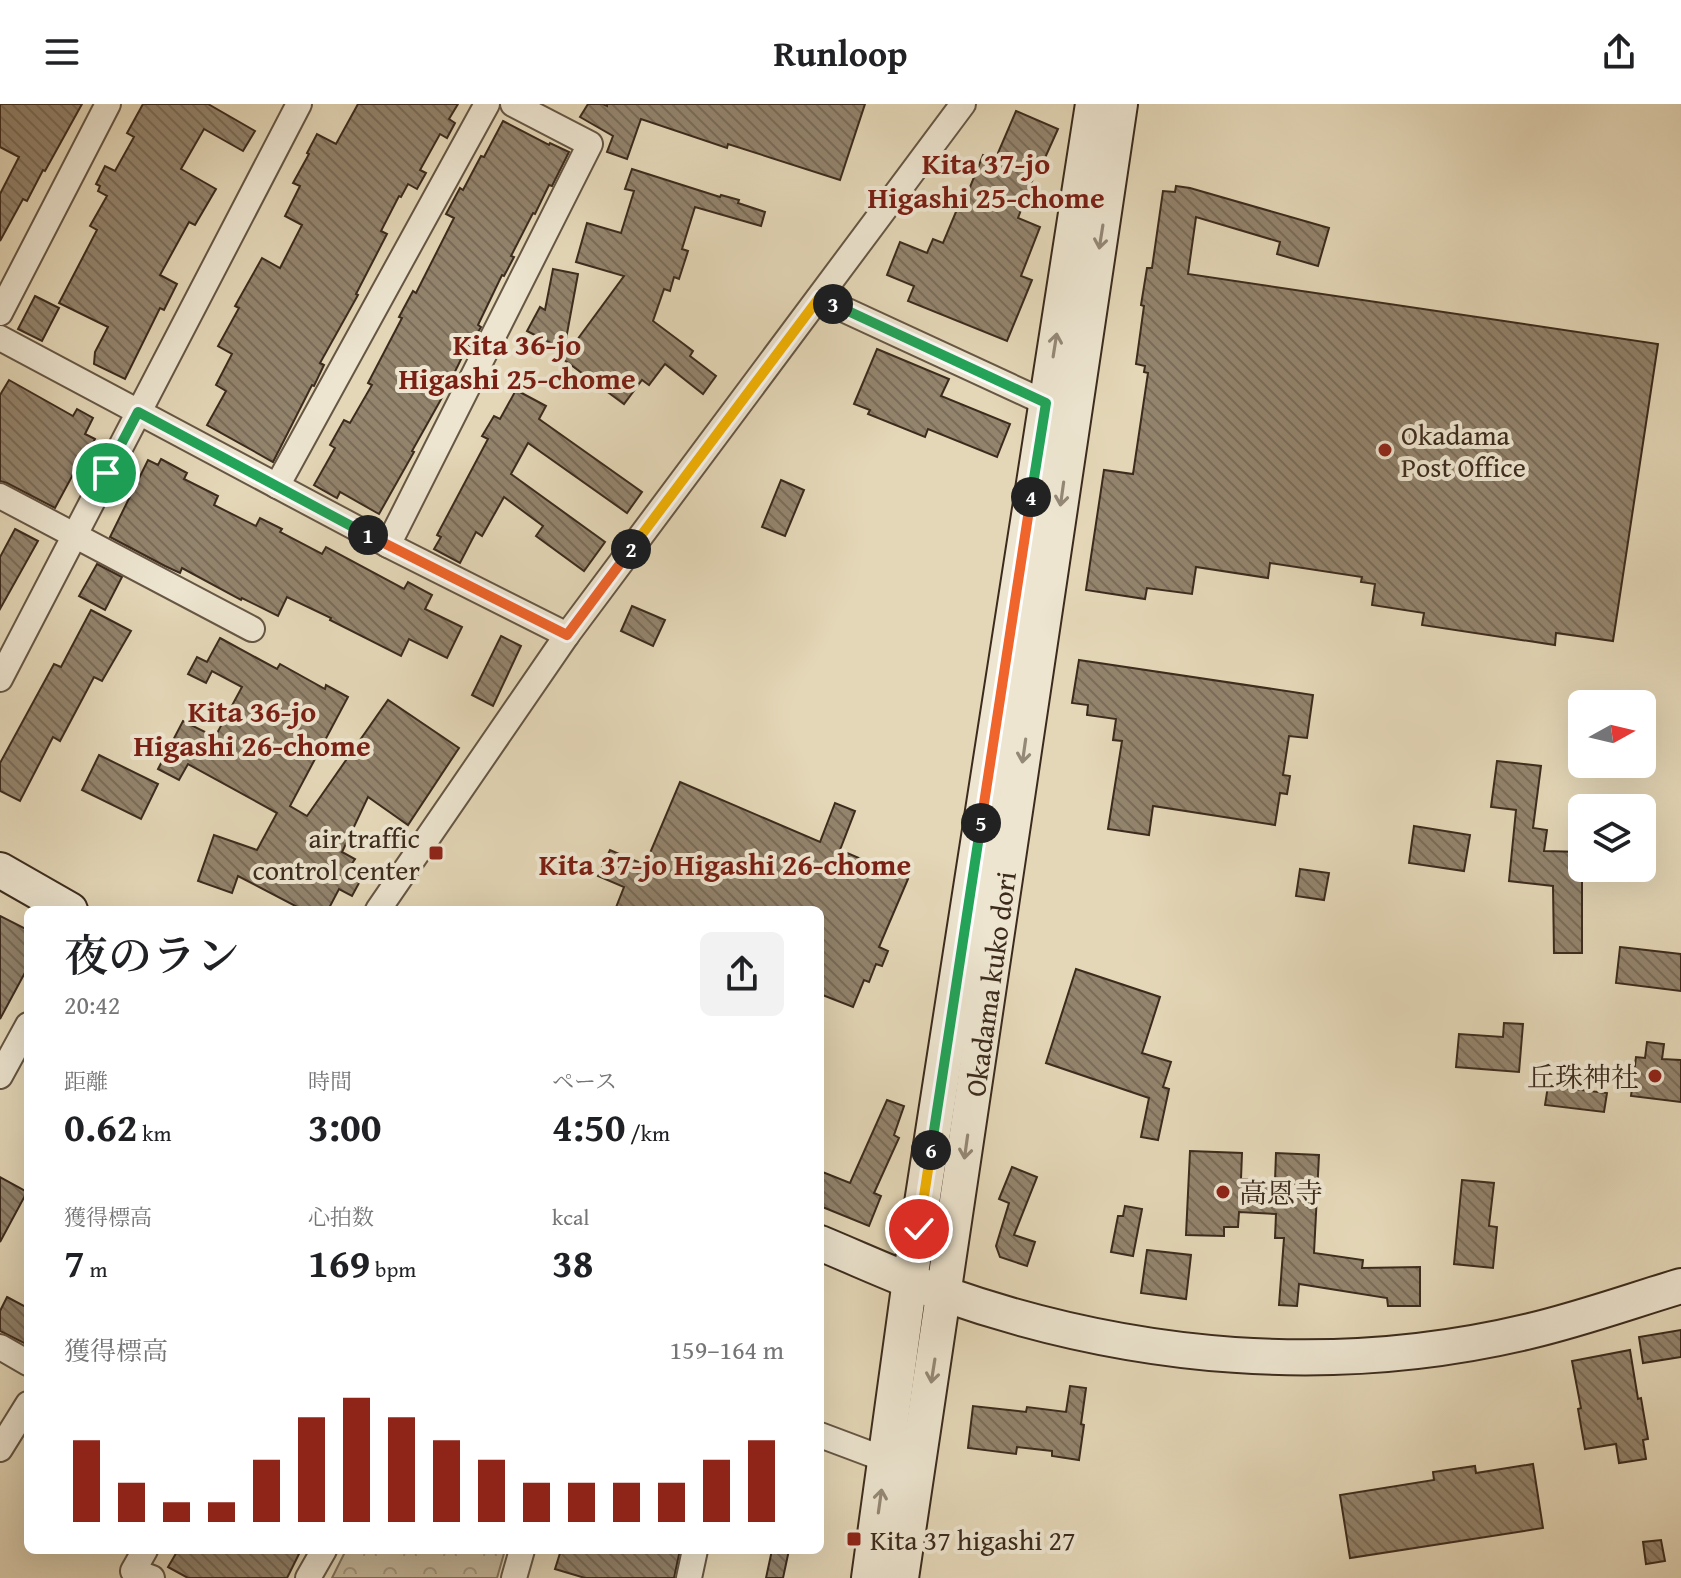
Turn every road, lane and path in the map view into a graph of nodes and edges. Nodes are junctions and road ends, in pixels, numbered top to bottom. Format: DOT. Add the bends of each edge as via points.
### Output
graph roads {
  1 [pos="108,104"];
  2 [pos="299,104"];
  3 [pos="487,104"];
  4 [pos="513,104"];
  5 [pos="963,104"];
  6 [pos="1093,104"];
  7 [pos="1120,104"];
  8 [pos="819,298"];
  9 [pos="0,313"];
  10 [pos="0,338"];
  11 [pos="1046,403"];
  12 [pos="138,412"];
  13 [pos="277,486"];
  14 [pos="0,496"];
  15 [pos="74,535"];
  16 [pos="388,545"];
  17 [pos="252,629"];
  18 [pos="567,635"];
  19 [pos="0,679"];
  20 [pos="0,870"];
  21 [pos="63,906"];
  22 [pos="381,906"];
  23 [pos="24,1032"];
  24 [pos="0,1076"];
  25 [pos="824,1245"];
  26 [pos="910,1280"];
  27 [pos="1681,1286"];
  28 [pos="944,1294"];
  29 [pos="0,1347"];
  30 [pos="24,1361"];
  31 [pos="24,1410"];
  32 [pos="824,1437"];
  33 [pos="0,1449"];
  34 [pos="902,1466"];
  35 [pos="143,1554"];
  36 [pos="322,1554"];
  37 [pos="521,1554"];
  38 [pos="694,1554"];
  39 [pos="152,1578"];
  40 [pos="308,1578"];
  41 [pos="514,1578"];
  42 [pos="689,1578"];
  43 [pos="869,1578"];
  44 [pos="901,1578"];
  1 -- 9 [label="street"];
  2 -- 12 [label="street"];
  3 -- 13 [label="street"];
  4 -- 16 [label="street" via="590,144"];
  5 -- 8 [label="street"];
  11 -- 6 [label="main road, Okadama kuko dori, one-way"];
  7 -- 28 [label="main road, Okadama kuko dori, one-way"];
  8 -- 11 [label="street"];
  8 -- 18 [label="street"];
  10 -- 12 [label="street"];
  11 -- 26 [label="main road, Okadama kuko dori"];
  12 -- 13 [label="street"];
  12 -- 15 [label="street"];
  13 -- 16 [label="street"];
  14 -- 15 [label="street"];
  15 -- 17 [label="street"];
  15 -- 19 [label="street"];
  16 -- 18 [label="street"];
  18 -- 22 [label="street"];
  20 -- 21 [label="main road"];
  23 -- 24 [label="street"];
  25 -- 26 [label="main road"];
  26 -- 28 [label="main road"];
  26 -- 34 [label="main road, Okadama kuko dori"];
  27 -- 28 [label="main road" via="1530,1331 1423,1351 1313,1358 1268,1358 1112,1340"];
  28 -- 34 [label="main road, Okadama kuko dori, one-way"];
  29 -- 30 [label="street"];
  31 -- 33 [label="street"];
  32 -- 34 [label="street"];
  43 -- 34 [label="main road, Okadama kuko dori, one-way"];
  34 -- 44 [label="main road, Okadama kuko dori"];
  35 -- 39 [label="street" via="133,1571"];
  36 -- 40 [label="street"];
  37 -- 41 [label="street"];
  38 -- 42 [label="street"];
}
